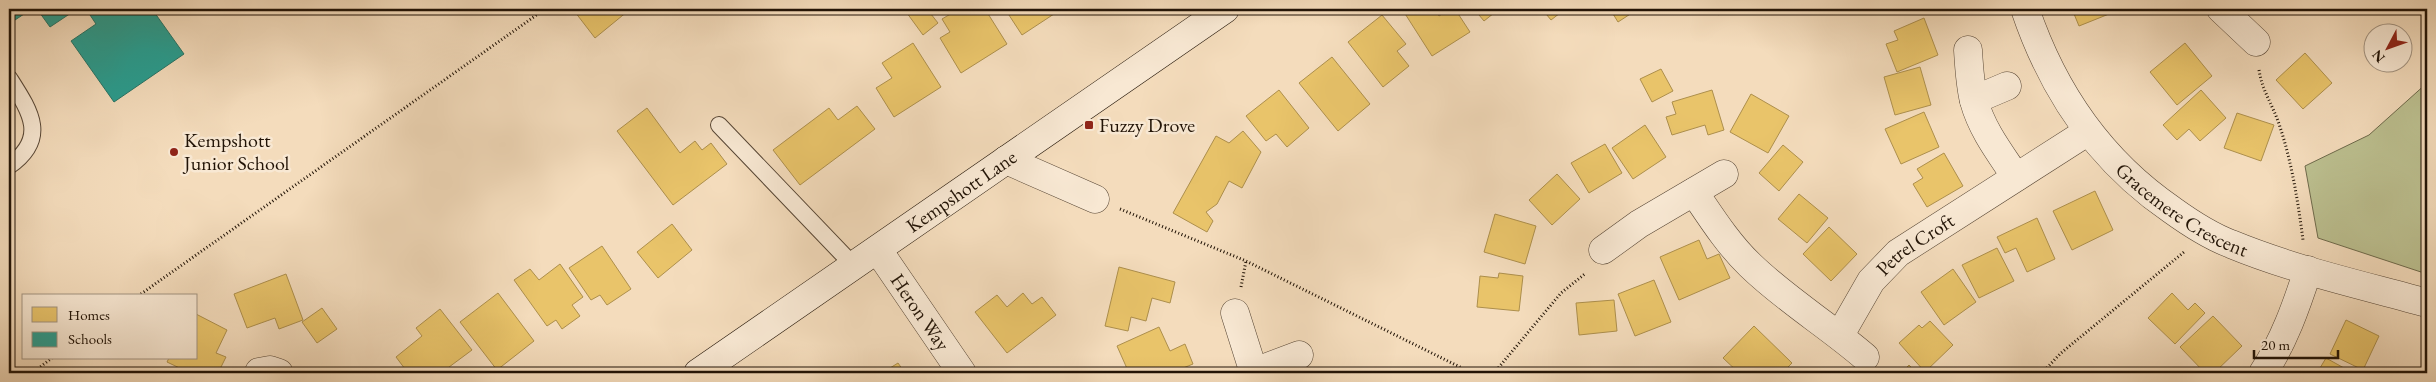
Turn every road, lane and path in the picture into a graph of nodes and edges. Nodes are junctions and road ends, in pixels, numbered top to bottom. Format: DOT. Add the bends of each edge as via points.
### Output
graph roads {
  1 [pos="545,9"];
  2 [pos="1225,9"];
  3 [pos="2025,9"];
  4 [pos="2221,9"];
  5 [pos="2256,42"];
  6 [pos="1968,50"];
  7 [pos="9,78"];
  8 [pos="2007,86"];
  9 [pos="1974,100"];
  10 [pos="719,125"];
  11 [pos="2087,132"];
  12 [pos="1006,160"];
  13 [pos="9,166"];
  14 [pos="1724,174"];
  15 [pos="2016,177"];
  16 [pos="1694,192"];
  17 [pos="1095,199"];
  18 [pos="2207,233"];
  19 [pos="878,250"];
  20 [pos="1603,250"];
  21 [pos="854,266"];
  22 [pos="2308,270"];
  23 [pos="141,294"];
  24 [pos="2427,304"];
  25 [pos="1235,313"];
  26 [pos="1840,336"];
  27 [pos="1299,355"];
  28 [pos="1865,357"];
  29 [pos="49,360"];
  30 [pos="32,373"];
  31 [pos="698,373"];
  32 [pos="962,373"];
  33 [pos="1254,373"];
  34 [pos="1472,373"];
  35 [pos="1494,373"];
  36 [pos="2042,373"];
  37 [pos="2263,373"];
  1 -- 23 [label="path"];
  2 -- 12 [label="street, Kempshott Lane"];
  3 -- 11 [label="street, Gracemere Crescent" via="2055,80"];
  4 -- 5 [label="street"];
  5 -- 22 [label="path" via="2261,86 2280,126 2297,197"];
  6 -- 9 [label="street"];
  7 -- 13 [label="lane" via="25,103 34,128 30,145"];
  8 -- 9 [label="street"];
  9 -- 15 [label="street" via="1987,134"];
  10 -- 21 [label="lane"];
  11 -- 15 [label="street, Petrel Croft"];
  11 -- 18 [label="street, Gracemere Crescent" via="2135,183"];
  12 -- 17 [label="street"];
  12 -- 19 [label="street, Kempshott Lane"];
  14 -- 16 [label="street"];
  15 -- 26 [label="street, Petrel Croft" via="1898,253 1871,281"];
  16 -- 20 [label="street" via="1639,224"];
  16 -- 26 [label="street" via="1750,265"];
  17 -- 34 [label="path" via="1246,261"];
  18 -- 22 [label="street, Gracemere Crescent"];
  18 -- 36 [label="path" via="2061,353"];
  19 -- 21 [label="street, Kempshott Lane"];
  19 -- 32 [label="street, Heron Way"];
  20 -- 35 [label="path" via="1604,264 1584,274 1561,293"];
  21 -- 31 [label="street, Kempshott Lane"];
  22 -- 24 [label="street, Gracemere Crescent"];
  22 -- 37 [label="street" via="2290,325"];
  25 -- 33 [label="street"];
  26 -- 28 [label="street"];
  27 -- 33 [label="street"];
  29 -- 30 [label="path"];
}
